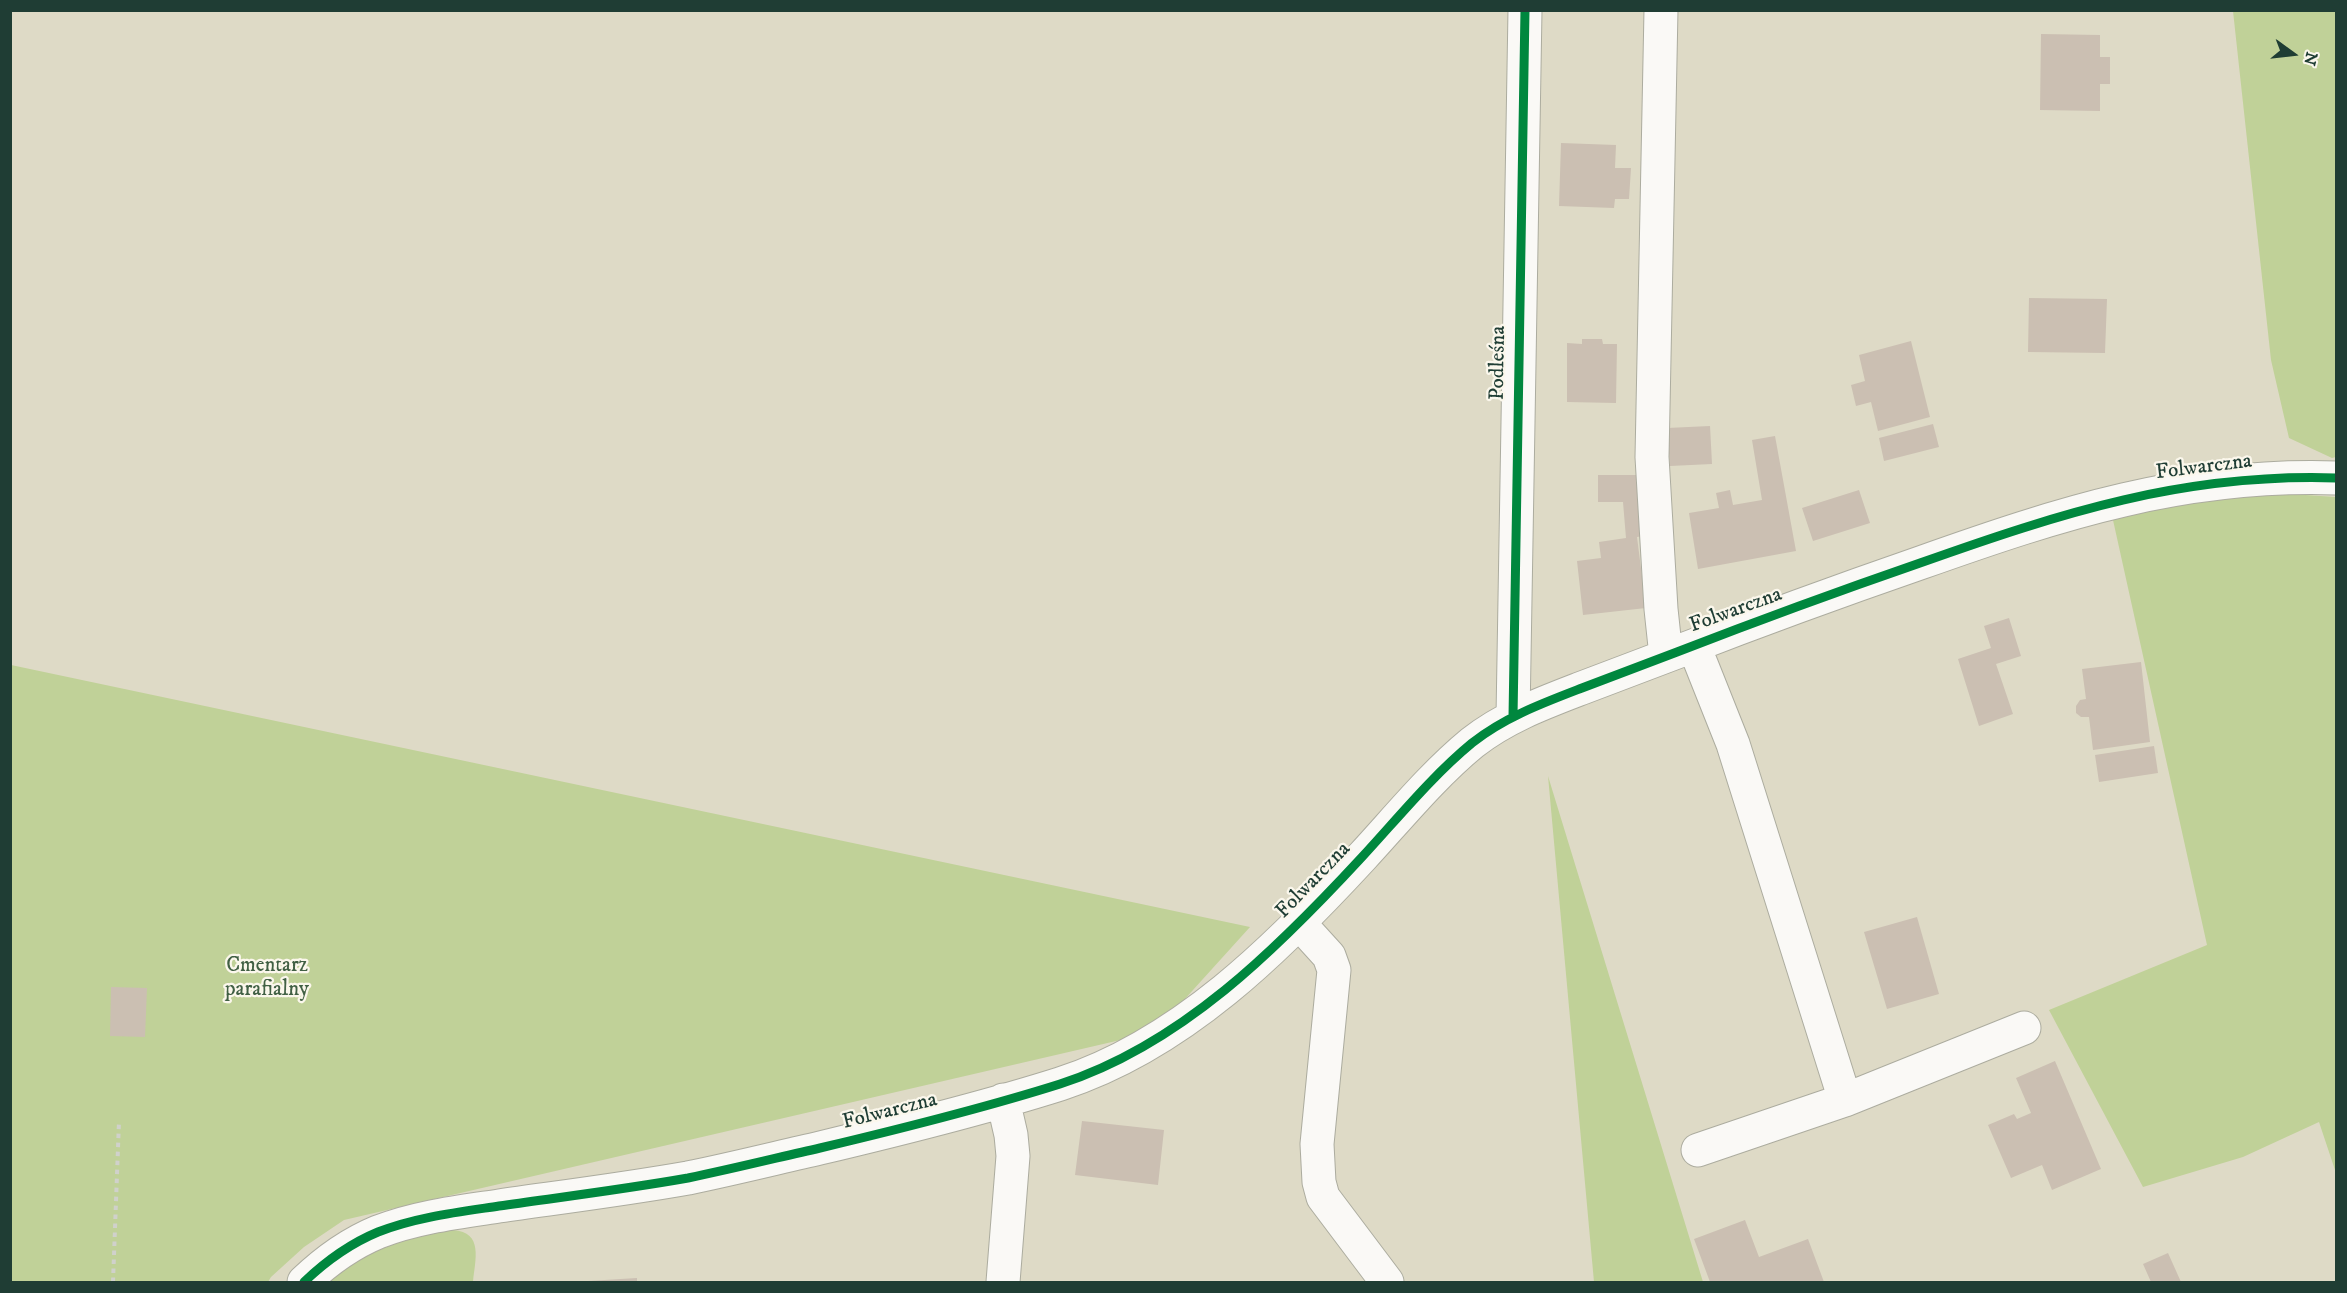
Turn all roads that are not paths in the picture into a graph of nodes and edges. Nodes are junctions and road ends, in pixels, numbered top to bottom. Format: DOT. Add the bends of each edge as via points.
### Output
graph roads {
  1 [pos="1525,10"];
  2 [pos="1661,10"];
  3 [pos="2337,478"];
  4 [pos="1680,651"];
  5 [pos="1513,716"];
  6 [pos="1299,923"];
  7 [pos="2024,1028"];
  8 [pos="1003,1100"];
  9 [pos="1845,1100"];
  10 [pos="1698,1150"];
  11 [pos="304,1282"];
  12 [pos="1003,1282"];
  13 [pos="1387,1282"];
  1 -- 5 [label="street, Podleśna"];
  2 -- 4 [label="street" via="1652,456 1661,609"];
  3 -- 4 [label="street, Folwarczna" via="2194,485 2080,510 1892,572"];
  4 -- 5 [label="street, Folwarczna"];
  4 -- 9 [label="street" via="1733,744"];
  5 -- 6 [label="street, Folwarczna" via="1480,737 1444,769"];
  6 -- 8 [label="street, Folwarczna" via="1228,986 1148,1044 1091,1073"];
  6 -- 13 [label="street" via="1329,956 1334,970 1317,1144 1319,1182 1327,1203"];
  7 -- 9 [label="street"];
  8 -- 11 [label="street, Folwarczna" via="876,1135 693,1177 452,1213 382,1230 337,1253"];
  8 -- 12 [label="street" via="1013,1156"];
  9 -- 10 [label="street"];
}
